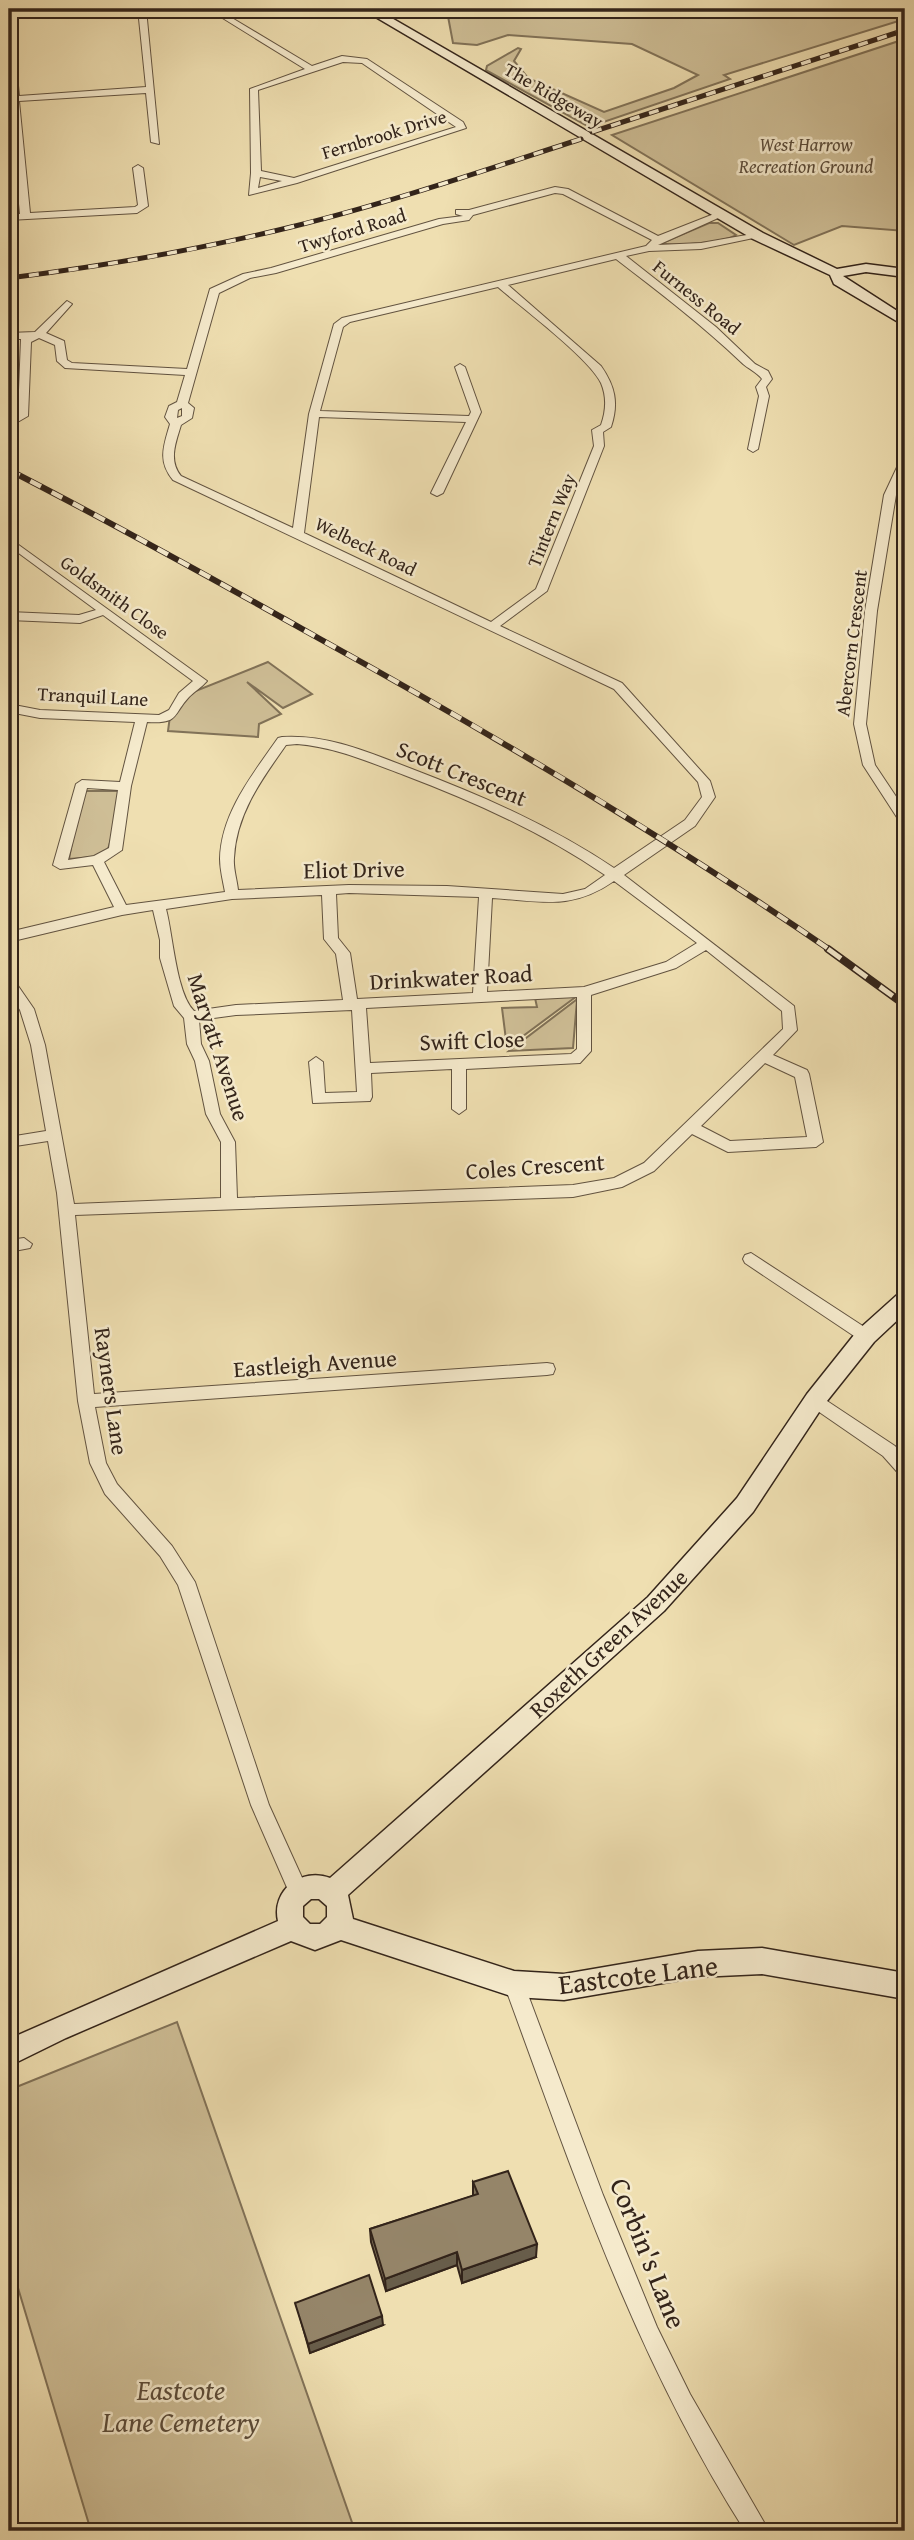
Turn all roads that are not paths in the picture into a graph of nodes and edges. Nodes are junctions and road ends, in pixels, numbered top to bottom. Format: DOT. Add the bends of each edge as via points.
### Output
graph roads {
  1 [pos="142,9"];
  2 [pos="212,9"];
  3 [pos="253,9"];
  4 [pos="368,9"];
  5 [pos="225,17"];
  6 [pos="9,34"];
  7 [pos="311,69"];
  8 [pos="148,90"];
  9 [pos="12,99"];
  10 [pos="156,142"];
  11 [pos="14,156"];
  12 [pos="138,168"];
  13 [pos="256,173"];
  14 [pos="294,181"];
  15 [pos="722,214"];
  16 [pos="25,216"];
  17 [pos="9,217"];
  18 [pos="758,236"];
  19 [pos="658,240"];
  20 [pos="649,248"];
  21 [pos="619,256"];
  22 [pos="835,273"];
  23 [pos="905,273"];
  24 [pos="501,284"];
  25 [pos="67,304"];
  26 [pos="905,321"];
  27 [pos="35,335"];
  28 [pos="9,337"];
  29 [pos="9,358"];
  30 [pos="26,358"];
  31 [pos="460,367"];
  32 [pos="191,372"];
  33 [pos="314,414"];
  34 [pos="472,419"];
  35 [pos="9,424"];
  36 [pos="753,449"];
  37 [pos="905,463"];
  38 [pos="437,493"];
  39 [pos="291,512"];
  40 [pos="263,519"];
  41 [pos="298,534"];
  42 [pos="9,541"];
  43 [pos="105,611"];
  44 [pos="9,616"];
  45 [pos="491,626"];
  46 [pos="201,681"];
  47 [pos="9,708"];
  48 [pos="142,719"];
  49 [pos="125,786"];
  50 [pos="905,819"];
  51 [pos="97,860"];
  52 [pos="614,876"];
  53 [pos="329,889"];
  54 [pos="486,892"];
  55 [pos="233,895"];
  56 [pos="159,905"];
  57 [pos="122,910"];
  58 [pos="9,937"];
  59 [pos="705,945"];
  60 [pos="9,983"];
  61 [pos="584,992"];
  62 [pos="480,998"];
  63 [pos="355,1005"];
  64 [pos="191,1016"];
  65 [pos="764,1057"];
  66 [pos="316,1062"];
  67 [pos="459,1063"];
  68 [pos="363,1068"];
  69 [pos="905,1085"];
  70 [pos="905,1097"];
  71 [pos="459,1109"];
  72 [pos="691,1127"];
  73 [pos="54,1135"];
  74 [pos="9,1142"];
  75 [pos="229,1203"];
  76 [pos="67,1210"];
  77 [pos="751,1259"];
  78 [pos="905,1301"];
  79 [pos="866,1336"];
  80 [pos="547,1369"];
  81 [pos="815,1400"];
  82 [pos="86,1401"];
  83 [pos="905,1469"];
  84 [pos="333,1892"];
  85 [pos="299,1893"];
  86 [pos="337,1926"];
  87 [pos="294,1927"];
  88 [pos="514,1984"];
  89 [pos="905,1986"];
  90 [pos="9,2053"];
  91 [pos="758,2531"];
  1 -- 8 [label="street"];
  2 -- 5 [label="street"];
  3 -- 5 [label="street"];
  4 -- 15 [label="street, The Ridgeway"];
  5 -- 7 [label="street"];
  6 -- 9 [label="street"];
  7 -- 13 [label="street, Fernbrook Drive" via="252,92"];
  7 -- 14 [label="street, Fernbrook Drive" via="342,59 364,61 461,128"];
  8 -- 9 [label="street"];
  8 -- 10 [label="street"];
  9 -- 11 [label="street"];
  11 -- 16 [label="street"];
  12 -- 16 [label="street" via="143,206 137,210"];
  13 -- 14 [label="street, Fernbrook Drive"];
  13 -- 14 [label="street, Fernbrook Drive" via="252,192"];
  15 -- 18 [label="street, The Ridgeway"];
  15 -- 19 [label="street, Welbeck Road"];
  16 -- 17 [label="street"];
  18 -- 20 [label="street, Welbeck Road" via="701,246"];
  18 -- 22 [label="street, The Ridgeway"];
  19 -- 20 [label="street, Welbeck Road"];
  19 -- 32 [label="street, Twyford Road" via="565,191 469,213 453,222 442,221 273,271 269,277 223,287 211,297"];
  20 -- 21 [label="street, Welbeck Road"];
  21 -- 24 [label="street, Welbeck Road"];
  21 -- 36 [label="street, Furness Road" via="751,366 749,379 761,387 764,396"];
  22 -- 23 [label="street" via="866,268"];
  22 -- 26 [label="street, The Ridgeway" via="839,281"];
  24 -- 33 [label="street, Welbeck Road" via="346,320 338,326"];
  24 -- 45 [label="street, Tintern Way" via="597,368 613,400 606,427 611,436 600,444 541,591"];
  25 -- 27 [label="street"];
  27 -- 28 [label="street"];
  27 -- 30 [label="street" via="26,344"];
  27 -- 32 [label="street" via="60,343 62,361 69,366"];
  29 -- 30 [label="street"];
  30 -- 35 [label="street" via="23,416"];
  31 -- 34 [label="street" via="476,407"];
  32 -- 40 [label="street, Twyford Road" via="182,404 189,408 187,418 176,423 166,460 169,470"];
  33 -- 34 [label="street"];
  33 -- 39 [label="street, Welbeck Road"];
  34 -- 38 [label="street"];
  37 -- 50 [label="street, Abercorn Crescent" via="890,495 871,611 860,724 869,765"];
  39 -- 40 [label="street"];
  39 -- 41 [label="street, Welbeck Road"];
  40 -- 41 [label="street, Twyford Road"];
  41 -- 45 [label="street, Welbeck Road"];
  42 -- 43 [label="street, Goldsmith Close"];
  43 -- 44 [label="street" via="80,619"];
  43 -- 46 [label="street, Goldsmith Close"];
  45 -- 52 [label="street, Welbeck Road" via="618,686 704,781 709,797 690,822"];
  46 -- 48 [label="street, Tranquil Lane" via="183,696 170,716"];
  47 -- 48 [label="street, Tranquil Lane"];
  48 -- 49 [label="street"];
  49 -- 51 [label="street" via="115,850"];
  49 -- 51 [label="street" via="82,784 60,865"];
  51 -- 57 [label="street"];
  52 -- 54 [label="street, Eliot Drive" via="589,892 562,898"];
  52 -- 55 [label="street, Scott Crescent" via="524,820 405,771 301,739 282,741 246,793 227,858"];
  52 -- 59 [label="street, Coles Crescent"];
  53 -- 54 [label="street, Eliot Drive"];
  53 -- 55 [label="street, Eliot Drive"];
  53 -- 63 [label="street" via="331,939 343,953"];
  54 -- 62 [label="street"];
  55 -- 56 [label="street, Eliot Drive"];
  56 -- 57 [label="street, Eliot Drive"];
  56 -- 64 [label="street, Maryatt Avenue" via="167,958 181,1006"];
  57 -- 58 [label="street, Eliot Drive"];
  59 -- 61 [label="street, Drinkwater Road" via="671,965"];
  59 -- 65 [label="street, Coles Crescent" via="789,1010 790,1030"];
  60 -- 73 [label="street, Rayners Lane" via="27,1009"];
  61 -- 62 [label="street, Drinkwater Road"];
  61 -- 67 [label="street, Swift Close" via="584,1051 575,1059"];
  62 -- 63 [label="street, Drinkwater Road"];
  63 -- 64 [label="street, Drinkwater Road"];
  63 -- 68 [label="street"];
  64 -- 75 [label="street, Maryatt Avenue" via="213,1114 228,1142"];
  65 -- 72 [label="street, Coles Crescent"];
  65 -- 72 [label="street" via="802,1074 816,1142 727,1147"];
  66 -- 68 [label="street" via="318,1098 365,1097"];
  67 -- 68 [label="street, Swift Close"];
  67 -- 71 [label="street"];
  69 -- 70 [label="street"];
  72 -- 75 [label="street, Coles Crescent" via="649,1167 617,1183 573,1191"];
  73 -- 74 [label="street"];
  73 -- 76 [label="street, Rayners Lane"];
  75 -- 76 [label="street, Coles Crescent"];
  76 -- 82 [label="street, Rayners Lane"];
  77 -- 79 [label="street"];
  78 -- 79 [label="street, Roxeth Green Avenue"];
  79 -- 81 [label="street, Roxeth Green Avenue"];
  80 -- 82 [label="street, Eastleigh Avenue"];
  81 -- 83 [label="street" via="889,1451"];
  81 -- 84 [label="street, Roxeth Green Avenue" via="745,1504 656,1604"];
  82 -- 85 [label="street, Rayners Lane" via="98,1463 111,1489 166,1551 186,1582 260,1805"];
  84 -- 85 [label="street" via="320,1887"];
  84 -- 86 [label="street" via="341,1905"];
  85 -- 87 [label="street" via="289,1910"];
  86 -- 87 [label="street" via="316,1937"];
  86 -- 88 [label="street, Eastcote Lane"];
  87 -- 90 [label="street"];
  88 -- 89 [label="street, Eastcote Lane" via="564,1987 698,1964 762,1961"];
  88 -- 91 [label="street, Corbin's Lane" via="634,2306 731,2492"];
}
